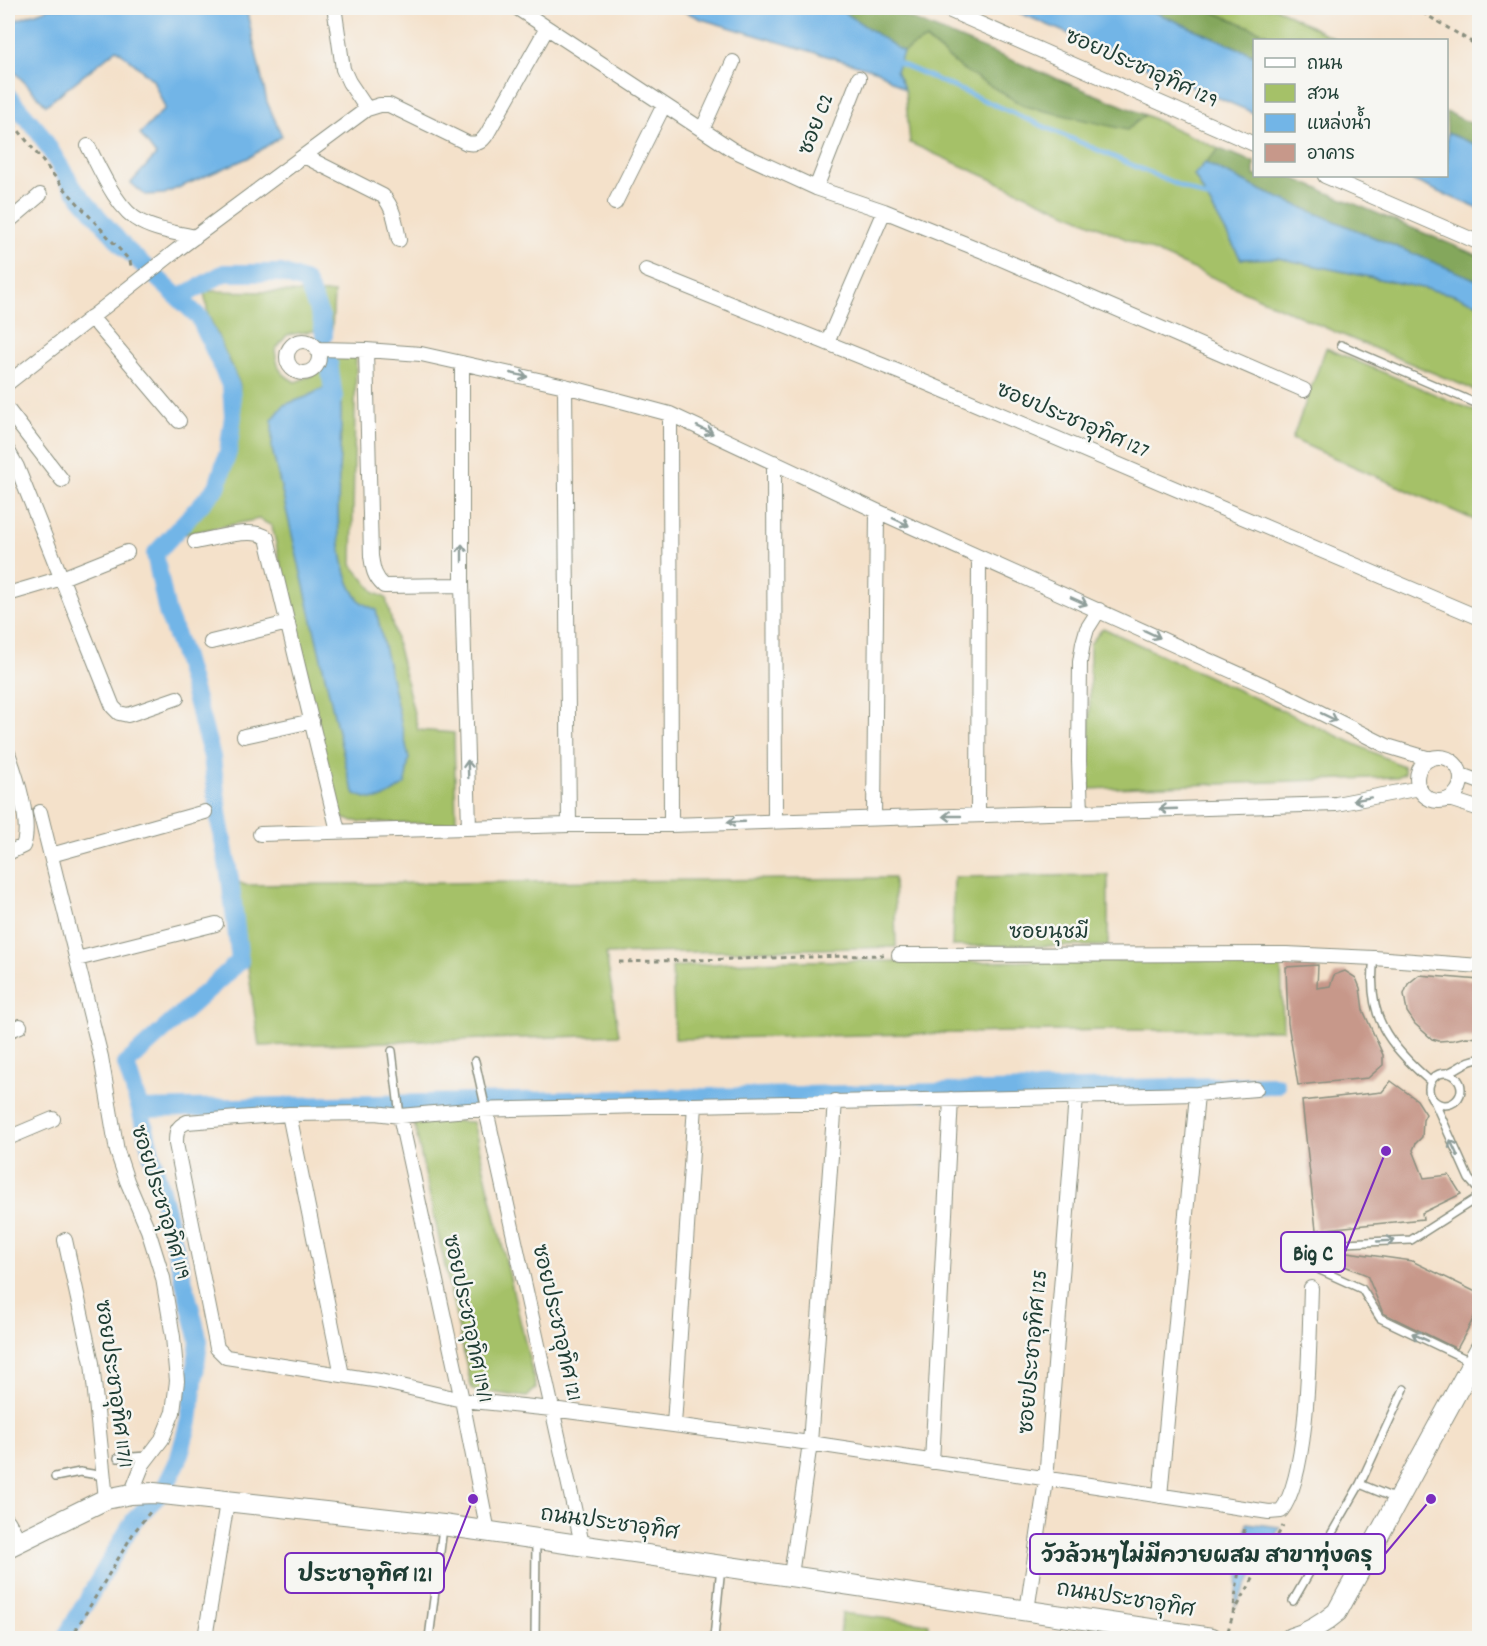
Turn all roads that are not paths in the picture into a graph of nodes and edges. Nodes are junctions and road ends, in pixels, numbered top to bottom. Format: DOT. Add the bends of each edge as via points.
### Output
graph roads {
  1 [pos="517,8"];
  2 [pos="944,8"];
  3 [pos="335,13"];
  4 [pos="547,28"];
  5 [pos="733,62"];
  6 [pos="859,78"];
  7 [pos="664,105"];
  8 [pos="367,110"];
  9 [pos="702,130"];
  10 [pos="1253,144"];
  11 [pos="88,146"];
  12 [pos="304,156"];
  13 [pos="1327,177"];
  14 [pos="816,188"];
  15 [pos="40,195"];
  16 [pos="615,203"];
  17 [pos="884,211"];
  18 [pos="8,222"];
  19 [pos="195,237"];
  20 [pos="399,240"];
  21 [pos="1479,243"];
  22 [pos="646,270"];
  23 [pos="92,317"];
  24 [pos="828,343"];
  25 [pos="1341,345"];
  26 [pos="317,349"];
  27 [pos="366,350"];
  28 [pos="462,363"];
  29 [pos="8,383"];
  30 [pos="565,386"];
  31 [pos="1304,390"];
  32 [pos="1479,405"];
  33 [pos="8,410"];
  34 [pos="670,414"];
  35 [pos="179,421"];
  36 [pos="8,451"];
  37 [pos="774,462"];
  38 [pos="62,480"];
  39 [pos="877,511"];
  40 [pos="195,542"];
  41 [pos="128,552"];
  42 [pos="979,558"];
  43 [pos="62,578"];
  44 [pos="462,585"];
  45 [pos="8,594"];
  46 [pos="1099,610"];
  47 [pos="1479,618"];
  48 [pos="288,623"];
  49 [pos="211,642"];
  50 [pos="177,698"];
  51 [pos="312,721"];
  52 [pos="244,736"];
  53 [pos="8,753"];
  54 [pos="1430,759"];
  55 [pos="1461,775"];
  56 [pos="1479,782"];
  57 [pos="1420,788"];
  58 [pos="1449,799"];
  59 [pos="1479,809"];
  60 [pos="40,812"];
  61 [pos="205,812"];
  62 [pos="1081,812"];
  63 [pos="978,815"];
  64 [pos="874,817"];
  65 [pos="775,821"];
  66 [pos="569,825"];
  67 [pos="671,825"];
  68 [pos="470,827"];
  69 [pos="338,831"];
  70 [pos="260,834"];
  71 [pos="8,853"];
  72 [pos="51,855"];
  73 [pos="216,924"];
  74 [pos="899,955"];
  75 [pos="1374,958"];
  76 [pos="77,959"];
  77 [pos="1479,966"];
  78 [pos="392,1051"];
  79 [pos="1479,1059"];
  80 [pos="475,1061"];
  81 [pos="1448,1073"];
  82 [pos="1431,1082"];
  83 [pos="1256,1089"];
  84 [pos="1197,1094"];
  85 [pos="1076,1097"];
  86 [pos="951,1099"];
  87 [pos="835,1101"];
  88 [pos="1434,1101"];
  89 [pos="694,1105"];
  90 [pos="486,1110"];
  91 [pos="289,1114"];
  92 [pos="400,1116"];
  93 [pos="53,1119"];
  94 [pos="8,1138"];
  95 [pos="1479,1194"];
  96 [pos="65,1240"];
  97 [pos="1311,1288"];
  98 [pos="1475,1365"];
  99 [pos="342,1375"];
  100 [pos="1404,1389"];
  101 [pos="462,1400"];
  102 [pos="552,1408"];
  103 [pos="674,1425"];
  104 [pos="810,1443"];
  105 [pos="149,1456"];
  106 [pos="118,1458"];
  107 [pos="933,1462"];
  108 [pos="104,1476"];
  109 [pos="55,1477"];
  110 [pos="1046,1480"];
  111 [pos="1360,1484"];
  112 [pos="130,1494"];
  113 [pos="1160,1496"];
  114 [pos="106,1499"];
  115 [pos="1398,1500"];
  116 [pos="227,1502"];
  117 [pos="8,1521"];
  118 [pos="443,1525"];
  119 [pos="489,1532"];
  120 [pos="536,1538"];
  121 [pos="13,1543"];
  122 [pos="582,1544"];
  123 [pos="722,1565"];
  124 [pos="791,1575"];
  125 [pos="1293,1601"];
  126 [pos="1027,1611"];
  127 [pos="1323,1630"];
  128 [pos="1298,1637"];
  129 [pos="205,1638"];
  130 [pos="429,1638"];
  131 [pos="535,1638"];
  132 [pos="714,1638"];
  133 [pos="1212,1638"];
  1 -- 4 [label="street"];
  2 -- 10 [label="street, ซอยประชาอุทิศ 129"];
  3 -- 8 [label="street" via="344,69"];
  4 -- 7 [label="street"];
  4 -- 8 [label="street" via="480,142 467,143 389,105"];
  5 -- 9 [label="street"];
  6 -- 14 [label="street, ซอย C2"];
  7 -- 9 [label="street"];
  7 -- 16 [label="street"];
  8 -- 12 [label="street"];
  9 -- 14 [label="street" via="748,157"];
  11 -- 19 [label="street" via="129,214 159,229"];
  12 -- 19 [label="street"];
  12 -- 20 [label="street" via="383,196 394,214"];
  13 -- 21 [label="street"];
  14 -- 17 [label="street"];
  15 -- 18 [label="street"];
  17 -- 24 [label="street"];
  17 -- 31 [label="street"];
  19 -- 23 [label="street"];
  22 -- 24 [label="street, ซอยประชาอุทิศ 127"];
  23 -- 29 [label="street"];
  23 -- 35 [label="street"];
  24 -- 47 [label="street, ซอยประชาอุทิศ 127"];
  25 -- 32 [label="lane"];
  26 -- 27 [label="street"];
  27 -- 28 [label="street" via="421,354"];
  27 -- 44 [label="street" via="373,571 384,586"];
  28 -- 30 [label="street, one-way"];
  44 -- 28 [label="street, one-way"];
  30 -- 34 [label="street"];
  30 -- 66 [label="street"];
  33 -- 38 [label="street"];
  34 -- 37 [label="street, one-way"];
  34 -- 67 [label="street"];
  36 -- 43 [label="street"];
  37 -- 39 [label="street"];
  37 -- 65 [label="street"];
  39 -- 42 [label="street, one-way"];
  39 -- 64 [label="street"];
  40 -- 48 [label="street" via="262,533 267,538"];
  41 -- 43 [label="street"];
  42 -- 46 [label="street, one-way"];
  42 -- 63 [label="street"];
  43 -- 45 [label="street"];
  43 -- 50 [label="street" via="113,707 128,715"];
  68 -- 44 [label="street, one-way"];
  46 -- 54 [label="street, one-way" via="1387,746"];
  46 -- 62 [label="street" via="1088,628 1080,662"];
  48 -- 49 [label="street"];
  48 -- 51 [label="street"];
  51 -- 52 [label="street"];
  51 -- 69 [label="street"];
  53 -- 71 [label="street" via="24,812 25,840 23,846"];
  54 -- 55 [label="street" via="1449,759"];
  54 -- 57 [label="street" via="1420,768"];
  55 -- 56 [label="street"];
  55 -- 58 [label="street" via="1459,789"];
  57 -- 58 [label="street" via="1429,798"];
  57 -- 62 [label="street, one-way" via="1336,804"];
  58 -- 59 [label="street"];
  60 -- 72 [label="street, ซอยประชาอุทิศ 119"];
  61 -- 72 [label="street"];
  62 -- 63 [label="street"];
  63 -- 64 [label="street, one-way"];
  64 -- 65 [label="street"];
  65 -- 67 [label="street, one-way"];
  66 -- 67 [label="street"];
  66 -- 68 [label="street"];
  68 -- 69 [label="street"];
  69 -- 70 [label="street"];
  72 -- 76 [label="street, ซอยประชาอุทิศ 119"];
  73 -- 76 [label="street"];
  74 -- 75 [label="street, ซอยนุชมี" via="1286,954"];
  75 -- 77 [label="street, ซอยนุชมี"];
  75 -- 82 [label="lane" via="1372,997 1380,1020 1402,1055"];
  76 -- 105 [label="street, ซอยประชาอุทิศ 119" via="101,1057 117,1151 148,1230 173,1337 177,1381 172,1412 162,1439"];
  78 -- 92 [label="lane"];
  79 -- 81 [label="lane"];
  80 -- 90 [label="lane"];
  81 -- 82 [label="lane" via="1438,1074"];
  81 -- 88 [label="lane" via="1457,1078 1461,1094 1449,1105"];
  82 -- 88 [label="lane" via="1429,1092"];
  83 -- 84 [label="street"];
  84 -- 85 [label="street"];
  84 -- 113 [label="street"];
  85 -- 86 [label="street"];
  85 -- 110 [label="street, ซอยประชาอุทิศ 125"];
  86 -- 87 [label="street"];
  86 -- 107 [label="street"];
  87 -- 89 [label="street"];
  87 -- 104 [label="street"];
  95 -- 88 [label="lane, one-way" via="1468,1179"];
  89 -- 90 [label="street"];
  89 -- 103 [label="street"];
  90 -- 92 [label="street"];
  90 -- 102 [label="street, ซอยประชาอุทิศ 121"];
  91 -- 92 [label="street"];
  91 -- 99 [label="street"];
  91 -- 99 [label="street" via="187,1122 176,1132 212,1325 217,1348 226,1357"];
  92 -- 101 [label="street, ซอยประชาอุทิศ 119/1"];
  93 -- 94 [label="street"];
  98 -- 95 [label="lane, one-way" via="1380,1318 1362,1289 1318,1267 1322,1244 1411,1240"];
  96 -- 108 [label="street, ซอยประชาอุทิศ 117/1" via="92,1363"];
  97 -- 113 [label="street" via="1302,1432 1288,1502 1281,1511 1269,1512"];
  98 -- 115 [label="main road"];
  99 -- 101 [label="street"];
  100 -- 111 [label="lane"];
  101 -- 102 [label="street"];
  101 -- 119 [label="street, ซอยประชาอุทิศ 119/1"];
  102 -- 103 [label="street"];
  102 -- 122 [label="street, ซอยประชาอุทิศ 121"];
  103 -- 104 [label="street"];
  104 -- 107 [label="street"];
  104 -- 124 [label="street"];
  105 -- 106 [label="lane"];
  105 -- 112 [label="street, ซอยประชาอุทิศ 119"];
  107 -- 110 [label="street"];
  108 -- 109 [label="lane" via="80,1472"];
  108 -- 114 [label="street, ซอยประชาอุทิศ 117/1"];
  110 -- 113 [label="street"];
  110 -- 126 [label="street, ซอยประชาอุทิศ 125"];
  111 -- 115 [label="lane"];
  111 -- 125 [label="lane"];
  112 -- 114 [label="main road, ถนนประชาอุทิศ"];
  112 -- 116 [label="main road, ถนนประชาอุทิศ"];
  114 -- 121 [label="main road, ถนนประชาอุทิศ"];
  115 -- 127 [label="main road" via="1337,1612"];
  116 -- 118 [label="main road, ถนนประชาอุทิศ"];
  116 -- 129 [label="street"];
  117 -- 121 [label="street"];
  118 -- 119 [label="main road, ถนนประชาอุทิศ"];
  118 -- 130 [label="lane"];
  119 -- 120 [label="main road, ถนนประชาอุทิศ"];
  120 -- 122 [label="main road, ถนนประชาอุทิศ"];
  120 -- 131 [label="lane"];
  122 -- 123 [label="main road, ถนนประชาอุทิศ"];
  123 -- 124 [label="main road, ถนนประชาอุทิศ"];
  123 -- 132 [label="lane"];
  124 -- 126 [label="main road, ถนนประชาอุทิศ"];
  126 -- 133 [label="main road, ถนนประชาอุทิศ"];
  127 -- 128 [label="main road"];
}
